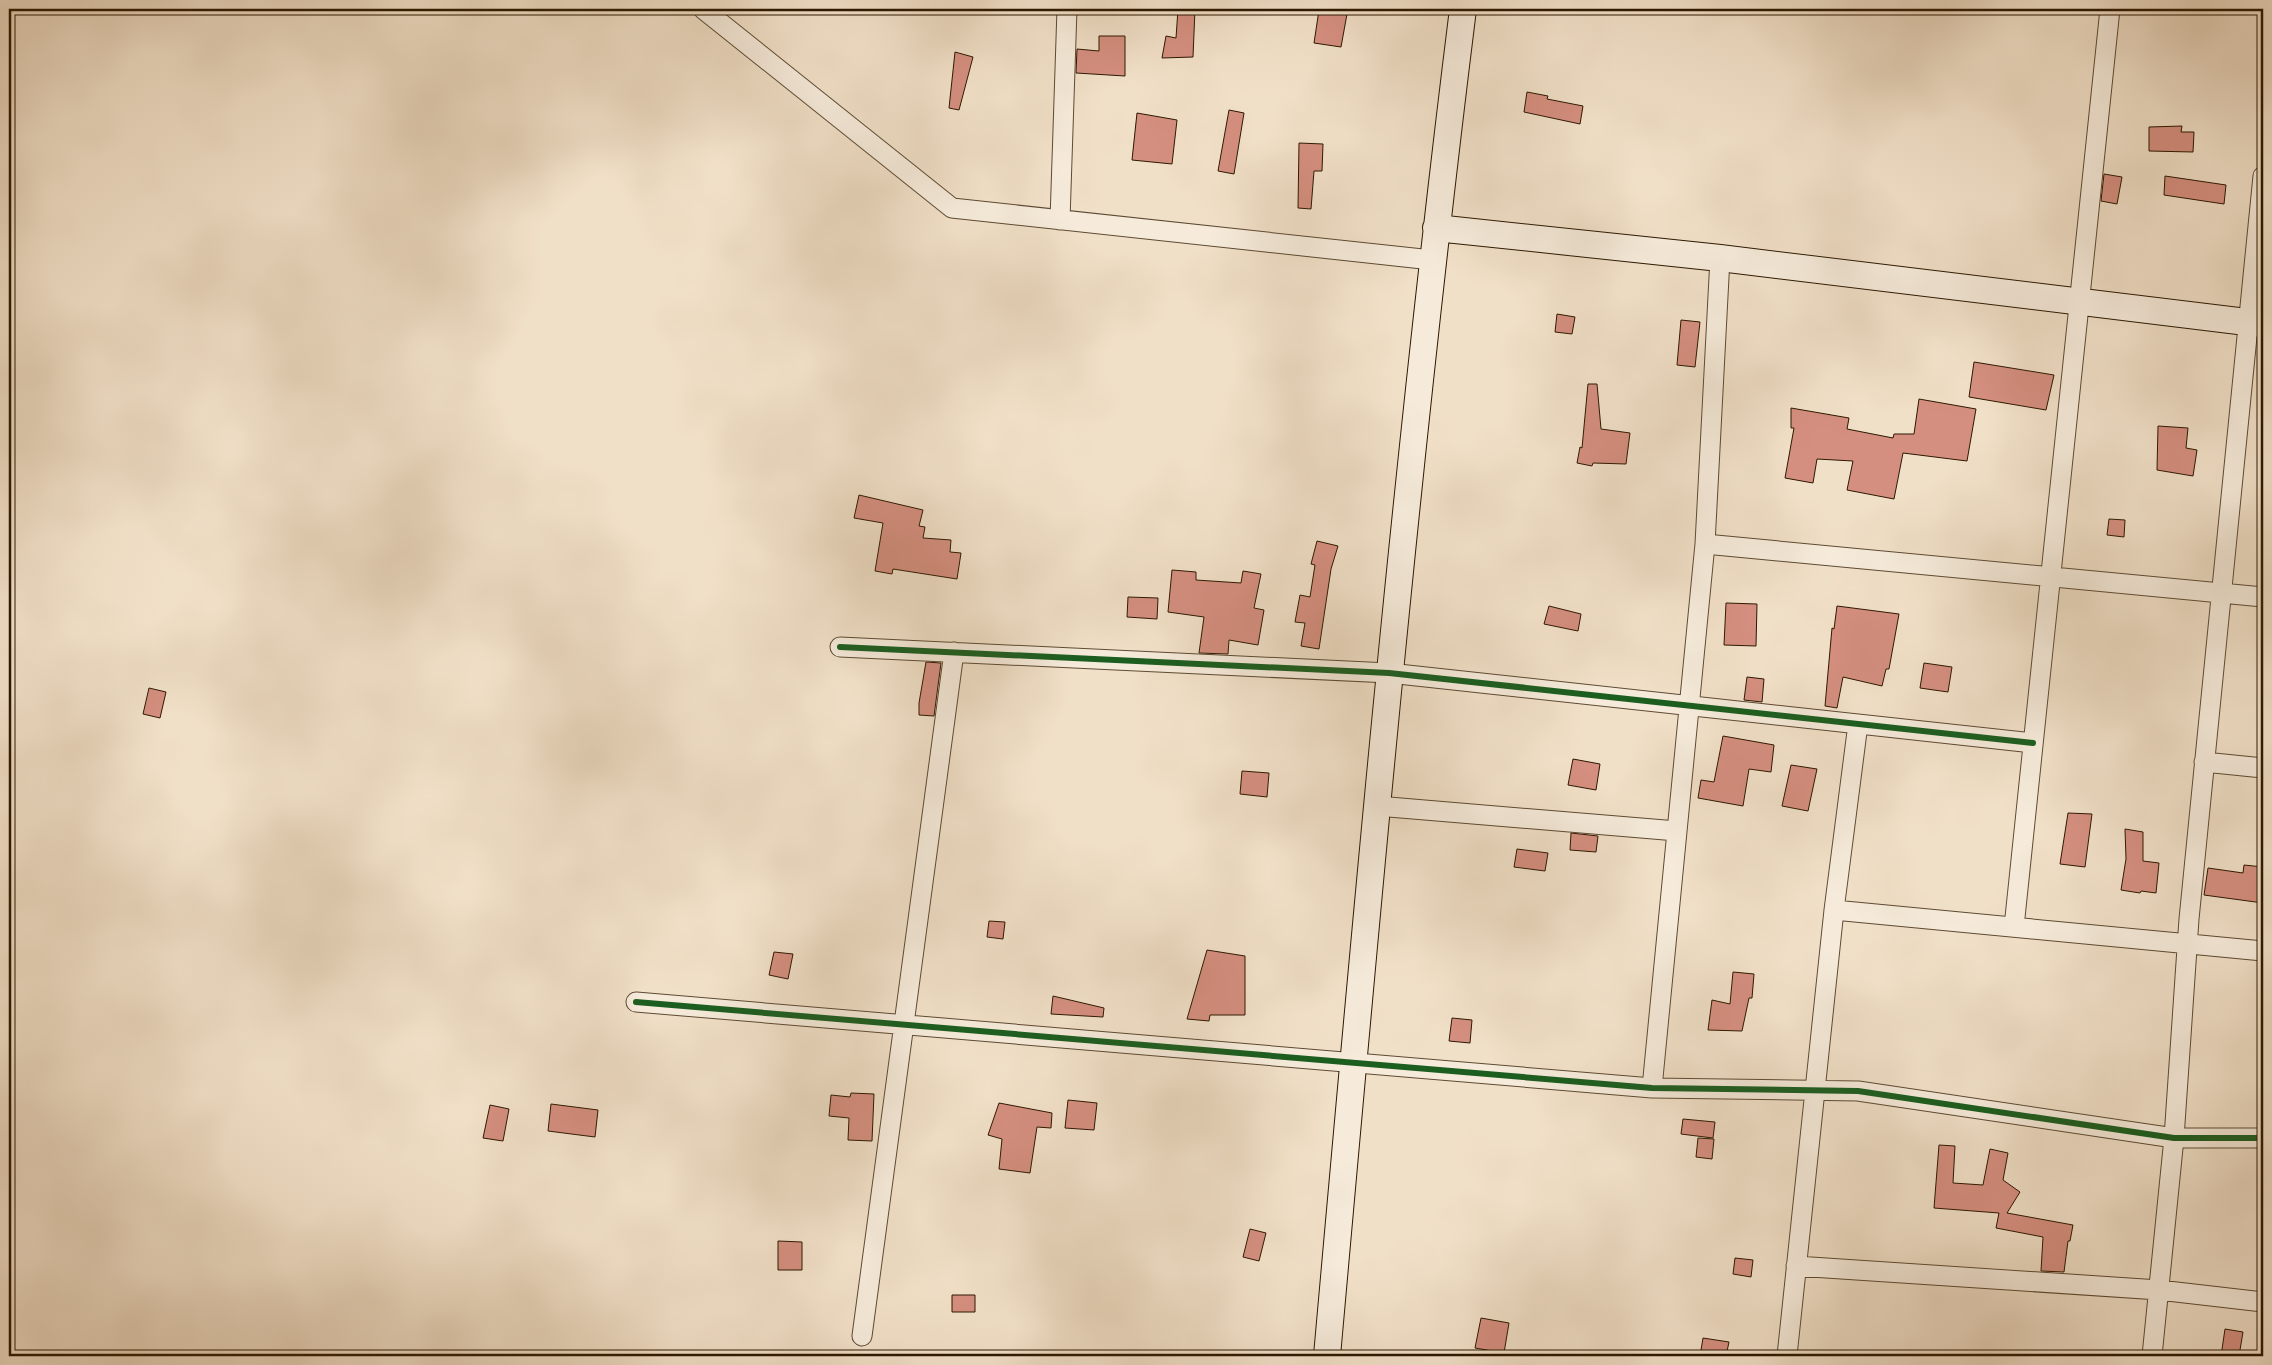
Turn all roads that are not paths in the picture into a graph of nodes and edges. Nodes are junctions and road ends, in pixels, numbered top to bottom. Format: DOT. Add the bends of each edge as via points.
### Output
graph roads {
  1 [pos="703,9"];
  2 [pos="1067,9"];
  3 [pos="1463,9"];
  4 [pos="2110,9"];
  5 [pos="2263,176"];
  6 [pos="1060,220"];
  7 [pos="1436,228"];
  8 [pos="1720,258"];
  9 [pos="1432,260"];
  10 [pos="2079,302"];
  11 [pos="2255,323"];
  12 [pos="1705,544"];
  13 [pos="2050,577"];
  14 [pos="2221,594"];
  15 [pos="2263,597"];
  16 [pos="840,647"];
  17 [pos="954,652"];
  18 [pos="1389,673"];
  19 [pos="1690,705"];
  20 [pos="1858,724"];
  21 [pos="2033,743"];
  22 [pos="2204,762"];
  23 [pos="2263,768"];
  24 [pos="1377,806"];
  25 [pos="1677,831"];
  26 [pos="1834,910"];
  27 [pos="2014,927"];
  28 [pos="2187,944"];
  29 [pos="2263,951"];
  30 [pos="636,1002"];
  31 [pos="904,1024"];
  32 [pos="1354,1062"];
  33 [pos="1652,1088"];
  34 [pos="1815,1090"];
  35 [pos="2174,1138"];
  36 [pos="2263,1138"];
  37 [pos="1796,1266"];
  38 [pos="2159,1290"];
  39 [pos="2263,1302"];
  40 [pos="862,1336"];
  41 [pos="1327,1356"];
  42 [pos="1787,1356"];
  43 [pos="2152,1356"];
  1 -- 6 [label="street" via="952,208"];
  2 -- 6 [label="street"];
  3 -- 7 [label="main road"];
  4 -- 10 [label="street"];
  5 -- 11 [label="street"];
  6 -- 9 [label="street"];
  7 -- 8 [label="main road"];
  7 -- 9 [label="main road"];
  8 -- 10 [label="main road"];
  8 -- 12 [label="street"];
  9 -- 18 [label="main road"];
  10 -- 11 [label="main road"];
  10 -- 13 [label="street"];
  11 -- 14 [label="street"];
  12 -- 13 [label="street"];
  12 -- 19 [label="street"];
  13 -- 14 [label="street"];
  13 -- 21 [label="street"];
  14 -- 15 [label="street"];
  14 -- 22 [label="street"];
  16 -- 17 [label="street"];
  17 -- 18 [label="street"];
  17 -- 31 [label="street"];
  18 -- 19 [label="street"];
  18 -- 24 [label="main road"];
  19 -- 20 [label="street"];
  19 -- 25 [label="street"];
  20 -- 21 [label="street"];
  20 -- 26 [label="street"];
  21 -- 27 [label="street"];
  22 -- 23 [label="street"];
  22 -- 28 [label="street"];
  24 -- 25 [label="street"];
  24 -- 32 [label="main road"];
  25 -- 33 [label="street"];
  26 -- 27 [label="street"];
  26 -- 34 [label="street"];
  27 -- 28 [label="street"];
  28 -- 29 [label="street"];
  28 -- 35 [label="street"];
  30 -- 31 [label="street"];
  31 -- 32 [label="street"];
  31 -- 40 [label="street"];
  32 -- 33 [label="street"];
  32 -- 41 [label="main road"];
  33 -- 34 [label="street"];
  34 -- 35 [label="street" via="1858,1091"];
  34 -- 37 [label="street"];
  35 -- 36 [label="street"];
  35 -- 38 [label="street"];
  37 -- 38 [label="street"];
  37 -- 42 [label="street"];
  38 -- 39 [label="street"];
  38 -- 43 [label="street"];
}
